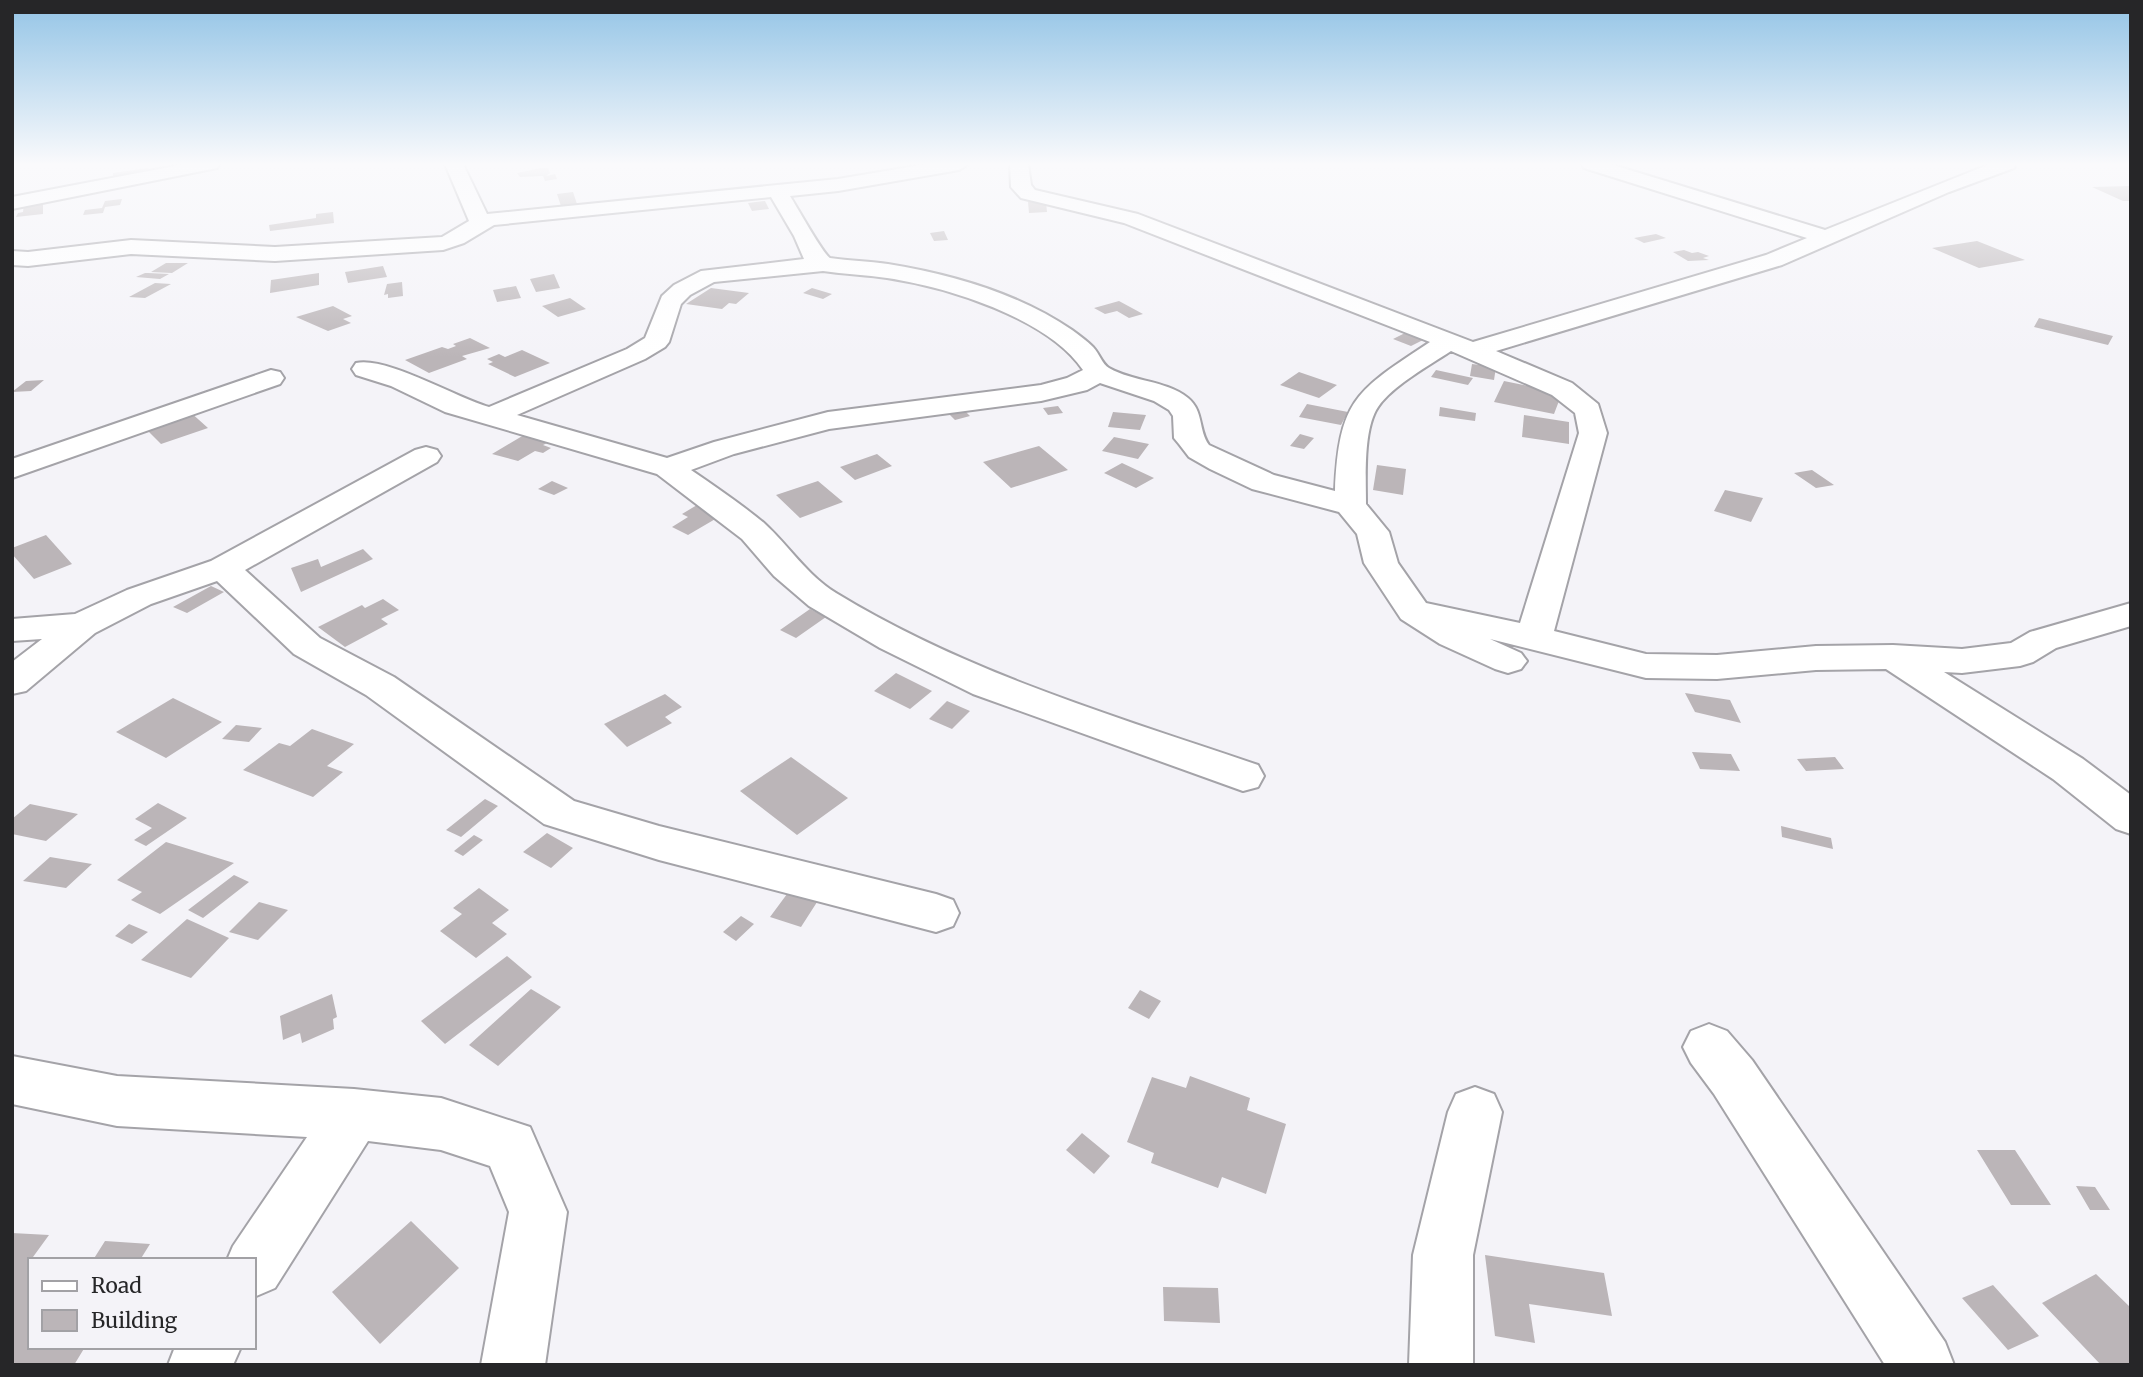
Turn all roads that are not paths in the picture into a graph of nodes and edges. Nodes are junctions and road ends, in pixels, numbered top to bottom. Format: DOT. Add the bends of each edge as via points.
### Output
graph roads {
  1 [pos="473,228"];
  2 [pos="800,228"];
  3 [pos="1158,228"];
  4 [pos="1797,228"];
  5 [pos="1847,228"];
  6 [pos="1825,237"];
  7 [pos="18,262"];
  8 [pos="823,264"];
  9 [pos="1460,345"];
  10 [pos="365,369"];
  11 [pos="1098,373"];
  12 [pos="271,378"];
  13 [pos="494,415"];
  14 [pos="426,456"];
  15 [pos="668,468"];
  16 [pos="12,469"];
  17 [pos="1350,505"];
  18 [pos="223,568"];
  19 [pos="2131,614"];
  20 [pos="82,625"];
  21 [pos="12,630"];
  22 [pos="1521,649"];
  23 [pos="1893,657"];
  24 [pos="12,682"];
  25 [pos="1243,776"];
  26 [pos="2131,818"];
  27 [pos="936,913"];
  28 [pos="1709,1047"];
  29 [pos="12,1080"];
  30 [pos="1475,1112"];
  31 [pos="354,1114"];
  32 [pos="256,1264"];
  33 [pos="208,1349"];
  34 [pos="200,1365"];
  35 [pos="513,1365"];
  36 [pos="1441,1365"];
  37 [pos="1922,1365"];
  1 -- 7 [label="street" via="454,241 415,246 275,254 131,247"];
  2 -- 8 [label="street" via="814,258"];
  3 -- 9 [label="street"];
  4 -- 6 [label="street"];
  5 -- 6 [label="street"];
  6 -- 9 [label="street" via="1774,260"];
  8 -- 11 [label="street" via="889,271 1008,304 1066,338 1093,360"];
  8 -- 13 [label="street" via="709,276 670,301 656,342"];
  9 -- 17 [label="street" via="1388,385 1364,406 1352,454"];
  9 -- 22 [label="street" via="1562,390 1588,410 1593,433"];
  10 -- 13 [label="street" via="455,406"];
  11 -- 15 [label="street" via="1041,393 828,422 724,448"];
  11 -- 17 [label="street" via="1180,405 1187,416 1189,438 1199,451 1221,463 1263,482"];
  12 -- 16 [label="street"];
  13 -- 15 [label="street"];
  14 -- 18 [label="street"];
  15 -- 25 [label="street" via="754,532 786,569 821,599 893,640 987,685"];
  17 -- 22 [label="street" via="1373,532 1381,563 1414,611 1453,636"];
  18 -- 20 [label="street" via="138,597"];
  18 -- 27 [label="street" via="307,646 380,686 559,813"];
  19 -- 23 [label="street" via="2043,640 2020,654 1962,661"];
  20 -- 21 [label="street"];
  20 -- 24 [label="street"];
  22 -- 23 [label="street" via="1646,666 1717,667"];
  23 -- 26 [label="street" via="2068,769"];
  28 -- 37 [label="street"];
  29 -- 31 [label="street" via="117,1101"];
  30 -- 36 [label="street" via="1443,1255"];
  31 -- 32 [label="street"];
  31 -- 35 [label="street" via="441,1124 510,1146 538,1212"];
  33 -- 34 [label="street"];
}
